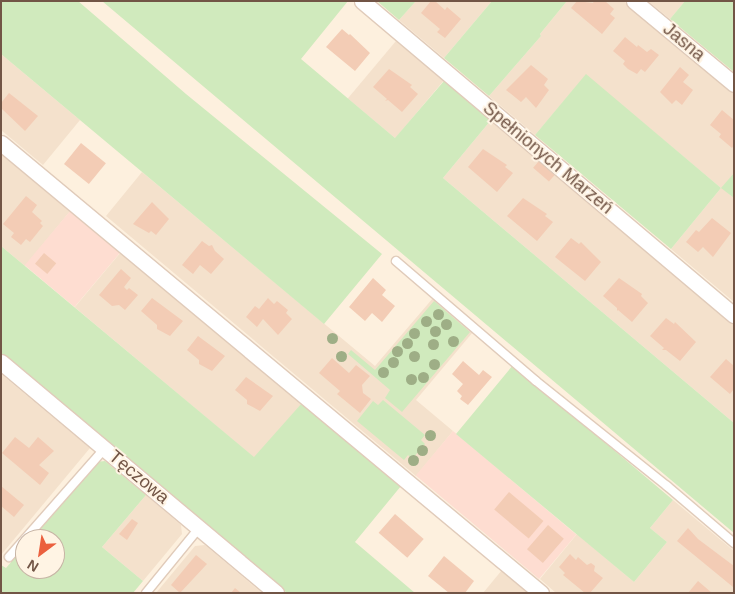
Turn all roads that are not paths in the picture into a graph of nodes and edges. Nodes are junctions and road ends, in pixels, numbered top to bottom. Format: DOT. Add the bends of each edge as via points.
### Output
graph roads {
  1 [pos="362,1"];
  2 [pos="634,1"];
  3 [pos="734,84"];
  4 [pos="1,143"];
  5 [pos="396,262"];
  6 [pos="734,315"];
  7 [pos="1,362"];
  8 [pos="105,448"];
  9 [pos="199,528"];
  10 [pos="734,543"];
  11 [pos="9,557"];
  12 [pos="146,593"];
  13 [pos="276,593"];
  14 [pos="541,593"];
  1 -- 6 [label="street, Spełnionych Marzeń"];
  2 -- 3 [label="street, Jasna"];
  4 -- 14 [label="street"];
  5 -- 10 [label="lane"];
  7 -- 8 [label="street, Tęczowa"];
  8 -- 9 [label="street, Tęczowa"];
  8 -- 11 [label="lane"];
  9 -- 12 [label="lane"];
  9 -- 13 [label="street, Tęczowa"];
}
